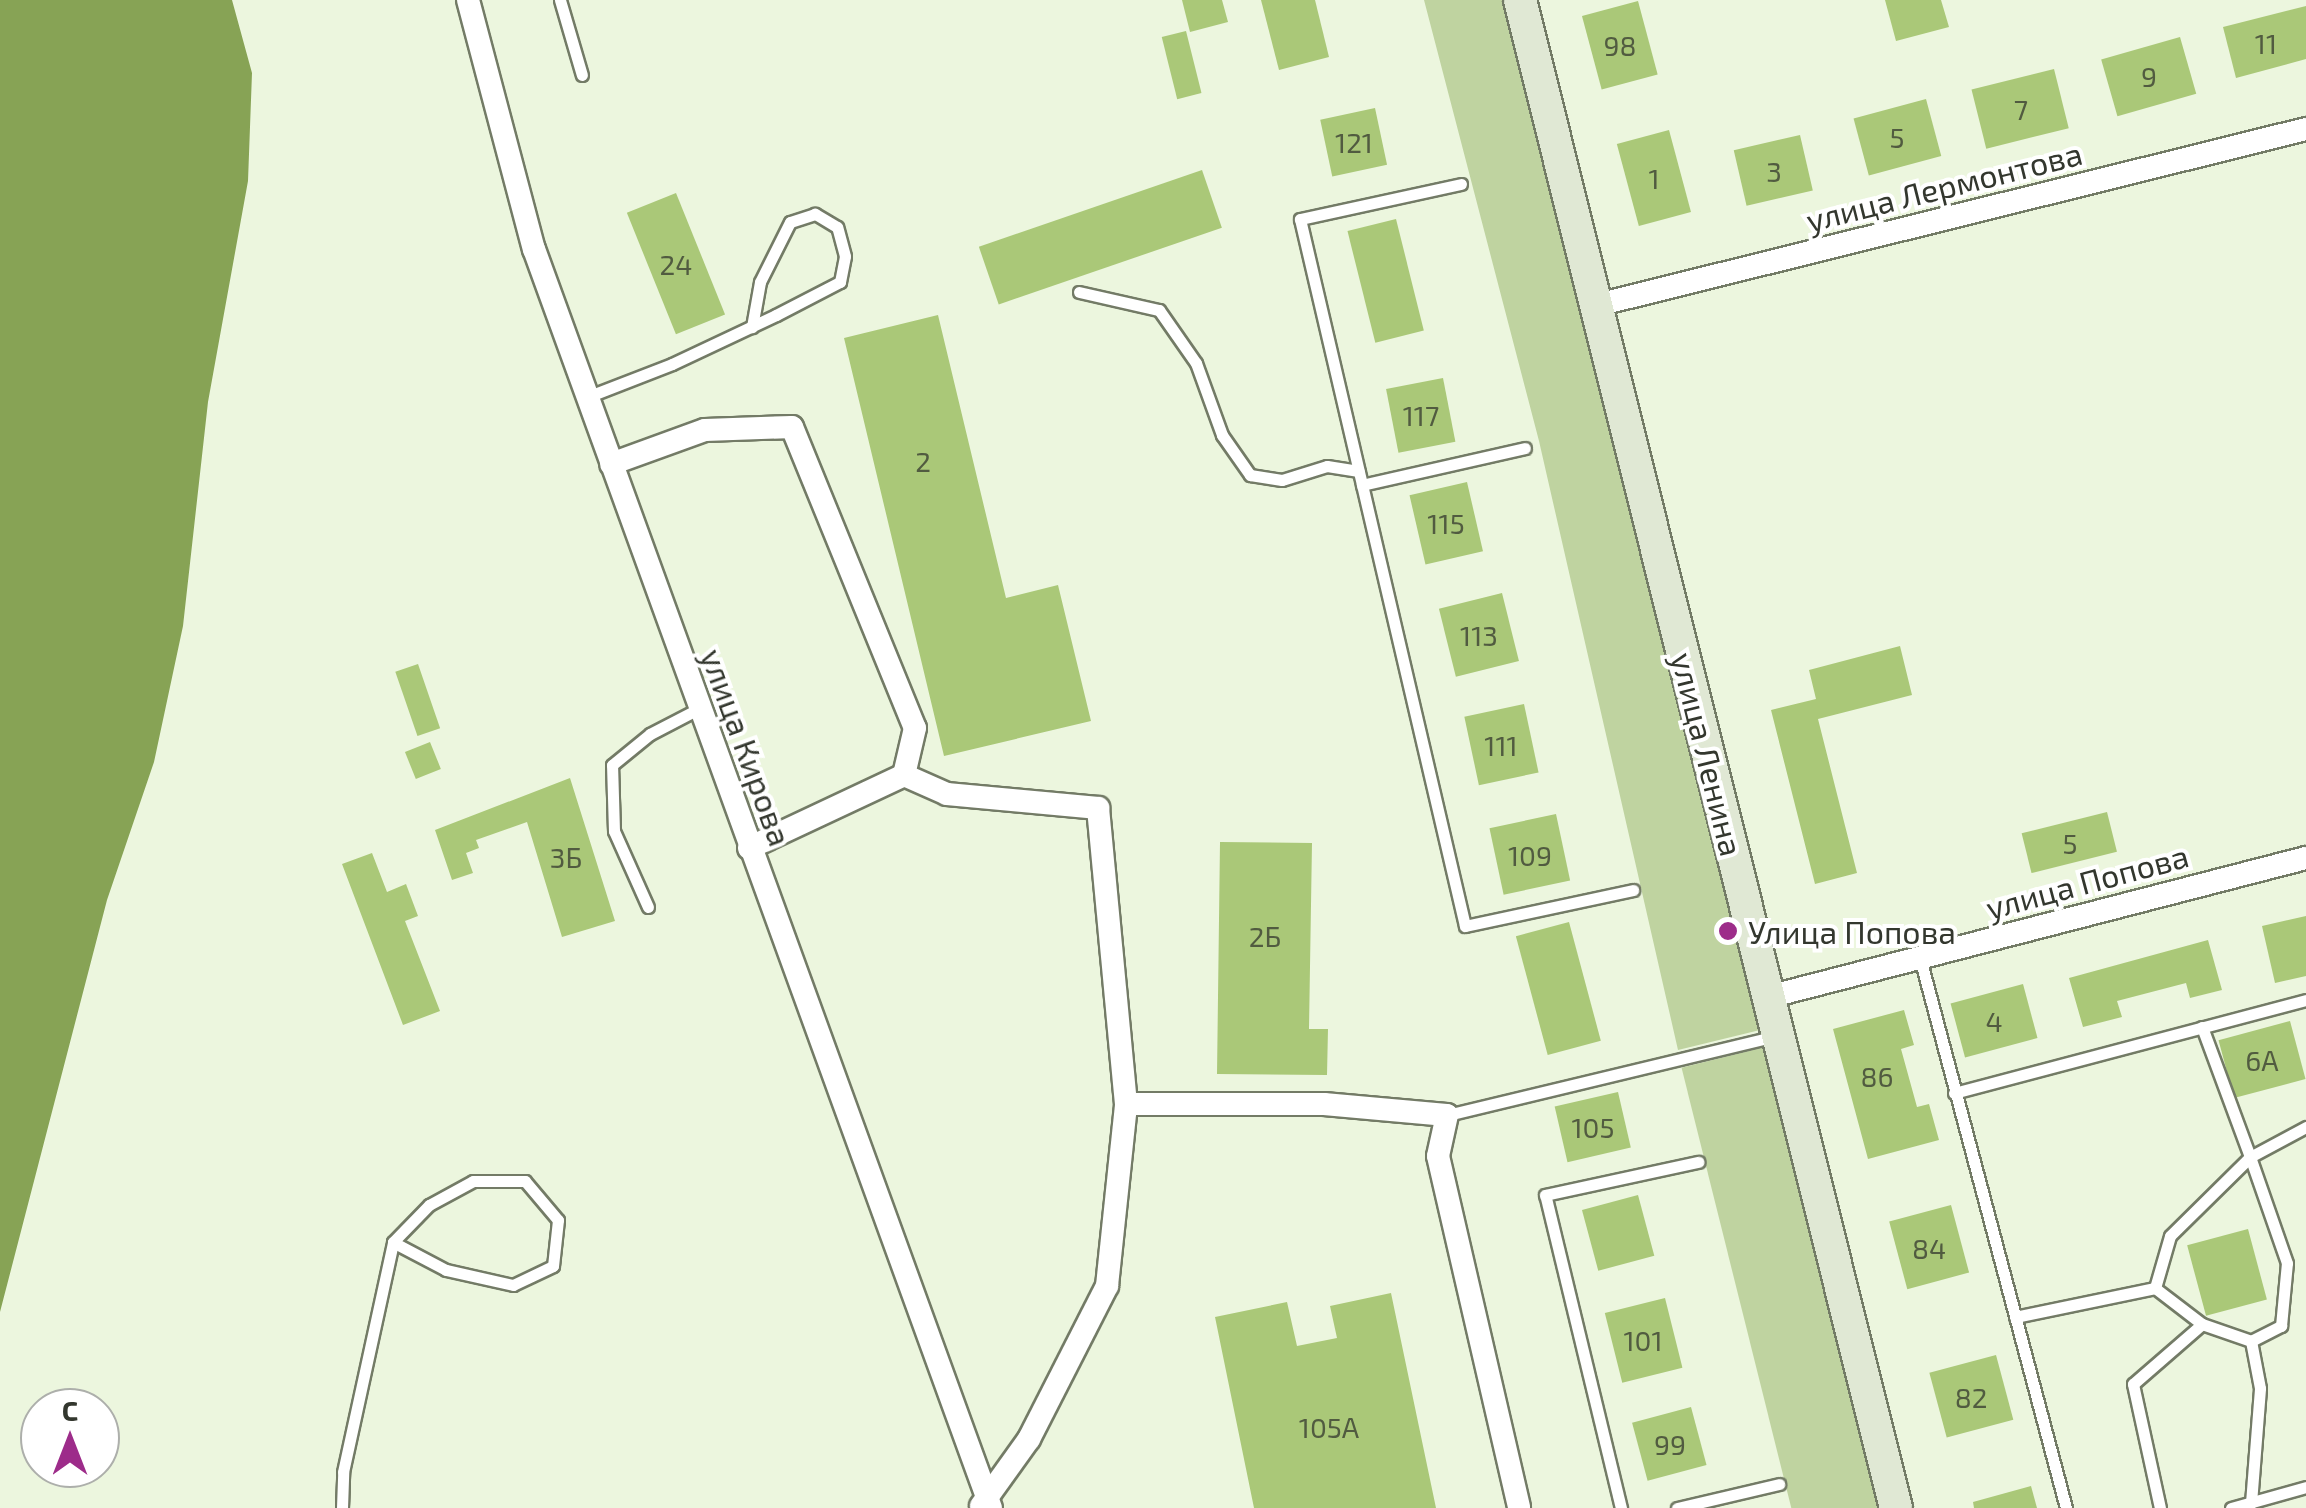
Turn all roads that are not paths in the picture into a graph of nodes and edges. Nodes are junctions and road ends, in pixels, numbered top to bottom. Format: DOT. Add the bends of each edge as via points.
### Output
graph roads {
  1 [pos="468,0"];
  2 [pos="560,0"];
  3 [pos="1520,0"];
  4 [pos="582,75"];
  5 [pos="2306,129"];
  6 [pos="1461,184"];
  7 [pos="1079,292"];
  8 [pos="1597,305"];
  9 [pos="752,326"];
  10 [pos="586,397"];
  11 [pos="1525,448"];
  12 [pos="611,464"];
  13 [pos="1358,471"];
  14 [pos="1362,484"];
  15 [pos="698,709"];
  16 [pos="904,775"];
  17 [pos="749,848"];
  18 [pos="2306,858"];
  19 [pos="1633,890"];
  20 [pos="648,908"];
  21 [pos="1920,958"];
  22 [pos="1768,997"];
  23 [pos="2306,1000"];
  24 [pos="2202,1027"];
  25 [pos="1778,1036"];
  26 [pos="1954,1093"];
  27 [pos="1126,1104"];
  28 [pos="1446,1115"];
  29 [pos="2306,1128"];
  30 [pos="2250,1157"];
  31 [pos="1698,1162"];
  32 [pos="392,1242"];
  33 [pos="2154,1288"];
  34 [pos="2016,1317"];
  35 [pos="2202,1324"];
  36 [pos="2251,1341"];
  37 [pos="1779,1484"];
  38 [pos="2306,1488"];
  39 [pos="2251,1502"];
  40 [pos="986,1506"];
  41 [pos="342,1508"];
  42 [pos="1519,1508"];
  43 [pos="1621,1508"];
  44 [pos="1677,1508"];
  45 [pos="1896,1508"];
  46 [pos="2066,1508"];
  47 [pos="2160,1508"];
  48 [pos="2231,1508"];
  1 -- 10 [label="street, улица Кирова" via="534,250"];
  2 -- 4 [label="lane"];
  3 -- 8 [label="street, улица Ленина"];
  5 -- 8 [label="street, улица Лермонтова"];
  6 -- 13 [label="lane" via="1300,219"];
  7 -- 13 [label="lane" via="1159,310 1196,363 1222,435 1250,475 1282,480 1327,466"];
  8 -- 22 [label="street, улица Ленина"];
  9 -- 10 [label="lane" via="760,282 790,222 815,214 837,227 845,256 840,282 776,316 672,364"];
  10 -- 12 [label="street, улица Кирова"];
  11 -- 14 [label="lane"];
  12 -- 15 [label="street, улица Кирова"];
  12 -- 16 [label="street" via="705,430 792,427 914,728"];
  13 -- 14 [label="lane"];
  14 -- 19 [label="lane" via="1465,926"];
  15 -- 17 [label="street, улица Кирова"];
  15 -- 20 [label="lane" via="650,734 612,765 614,831"];
  16 -- 17 [label="street"];
  16 -- 27 [label="street" via="947,794 1098,808"];
  17 -- 40 [label="street, улица Кирова"];
  18 -- 21 [label="street, улица Попова"];
  21 -- 22 [label="street, улица Попова"];
  21 -- 26 [label="lane"];
  22 -- 25 [label="street, улица Ленина"];
  23 -- 24 [label="lane"];
  24 -- 26 [label="lane"];
  24 -- 30 [label="lane"];
  25 -- 28 [label="lane"];
  25 -- 45 [label="street, улица Ленина"];
  26 -- 34 [label="lane"];
  27 -- 28 [label="street" via="1324,1104"];
  27 -- 40 [label="street" via="1108,1286 1030,1438"];
  28 -- 42 [label="street" via="1438,1156"];
  29 -- 30 [label="lane"];
  30 -- 33 [label="lane" via="2170,1236"];
  30 -- 36 [label="lane" via="2287,1263 2281,1326"];
  31 -- 43 [label="lane" via="1545,1194"];
  32 -- 32 [label="lane" via="429,1205 473,1181 525,1181 558,1220 553,1266 512,1285 446,1270"];
  32 -- 41 [label="lane" via="347,1453"];
  33 -- 34 [label="lane"];
  33 -- 35 [label="lane"];
  34 -- 46 [label="lane"];
  35 -- 36 [label="lane"];
  35 -- 47 [label="lane" via="2133,1384"];
  36 -- 39 [label="lane" via="2260,1388"];
  37 -- 44 [label="lane"];
  38 -- 39 [label="lane"];
  39 -- 48 [label="lane"];
}
